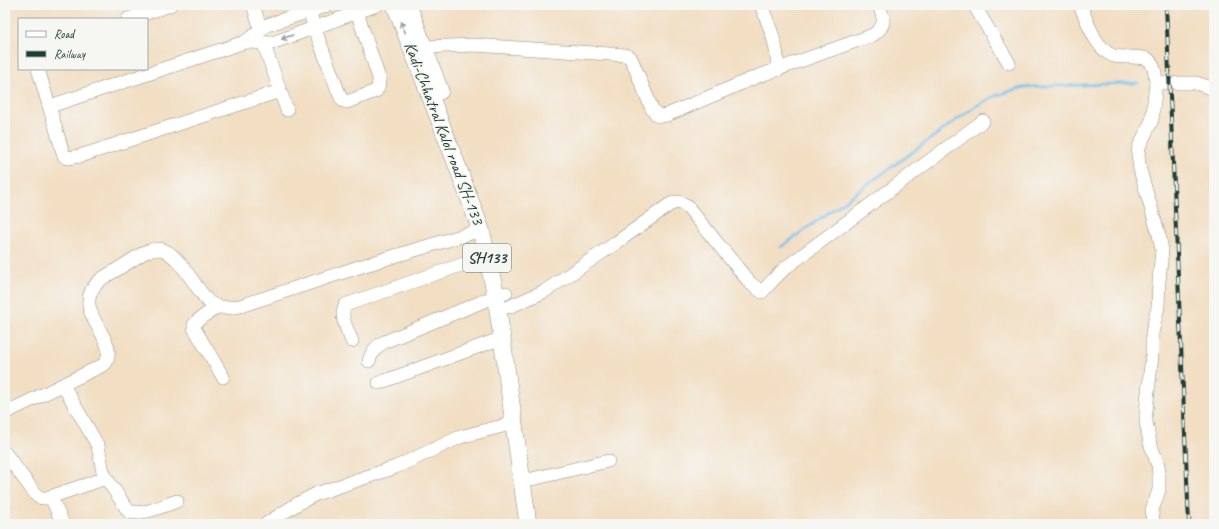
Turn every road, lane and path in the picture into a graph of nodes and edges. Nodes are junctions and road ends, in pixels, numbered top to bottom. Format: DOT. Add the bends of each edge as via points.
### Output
graph roads {
  1 [pos="170,5"];
  2 [pos="253,5"];
  3 [pos="328,5"];
  4 [pos="377,5"];
  5 [pos="394,5"];
  6 [pos="408,5"];
  7 [pos="761,5"];
  8 [pos="879,5"];
  9 [pos="974,5"];
  10 [pos="1080,5"];
  11 [pos="309,8"];
  12 [pos="357,12"];
  13 [pos="131,18"];
  14 [pos="314,28"];
  15 [pos="262,36"];
  16 [pos="424,46"];
  17 [pos="1009,62"];
  18 [pos="38,70"];
  19 [pos="777,70"];
  20 [pos="1166,83"];
  21 [pos="1214,89"];
  22 [pos="280,91"];
  23 [pos="50,106"];
  24 [pos="287,110"];
  25 [pos="983,121"];
  26 [pos="481,230"];
  27 [pos="487,256"];
  28 [pos="503,299"];
  29 [pos="218,306"];
  30 [pos="502,338"];
  31 [pos="352,341"];
  32 [pos="369,362"];
  33 [pos="223,377"];
  34 [pos="379,383"];
  35 [pos="63,385"];
  36 [pos="5,413"];
  37 [pos="514,423"];
  38 [pos="5,452"];
  39 [pos="608,461"];
  40 [pos="106,478"];
  41 [pos="532,479"];
  42 [pos="50,497"];
  43 [pos="177,501"];
  44 [pos="63,524"];
  45 [pos="266,524"];
  46 [pos="528,524"];
  47 [pos="539,524"];
  48 [pos="1153,524"];
  1 -- 13 [label="street"];
  2 -- 15 [label="street"];
  3 -- 11 [label="street"];
  4 -- 12 [label="street"];
  26 -- 5 [label="main road, Kadi-Chhatral Kalol road SH-133 / SH133, one-way"];
  6 -- 16 [label="main road, Kadi-Chhatral Kalol road SH-133 / SH133"];
  7 -- 19 [label="street" via="776,46"];
  8 -- 19 [label="street" via="883,17 881,30"];
  9 -- 17 [label="street"];
  10 -- 20 [label="street" via="1095,37 1105,51 1114,56 1148,59"];
  11 -- 14 [label="street"];
  11 -- 15 [label="street" via="267,25"];
  12 -- 14 [label="street"];
  12 -- 14 [label="street" via="379,83 376,91 348,102 343,101 340,96"];
  14 -- 15 [label="street, one-way" via="272,42"];
  15 -- 22 [label="street"];
  15 -- 23 [label="street"];
  16 -- 19 [label="street" via="474,45 625,54 630,57 652,109 658,116 667,115"];
  16 -- 28 [label="main road, Kadi-Chhatral Kalol road SH-133 / SH133" via="490,227 497,251"];
  18 -- 23 [label="street"];
  20 -- 21 [label="street" via="1196,83"];
  20 -- 48 [label="street" via="1138,155 1162,250 1146,412 1150,443 1159,474 1159,490 1152,510"];
  22 -- 23 [label="street" via="71,158 64,156"];
  22 -- 24 [label="street"];
  25 -- 28 [label="street" via="785,268 762,292 750,283 687,206 676,202 659,211 545,291"];
  26 -- 27 [label="main road, Kadi-Chhatral Kalol road SH-133 / SH133"];
  26 -- 29 [label="street" via="240,306"];
  27 -- 28 [label="main road, Kadi-Chhatral Kalol road SH-133 / SH133"];
  27 -- 31 [label="street" via="345,305 342,310 343,316"];
  28 -- 30 [label="main road, Kadi-Chhatral Kalol road SH-133 / SH133"];
  28 -- 32 [label="street" via="384,342 376,346"];
  28 -- 41 [label="main road, Kadi-Chhatral Kalol road SH-133 / SH133" via="525,418"];
  29 -- 33 [label="street" via="197,321 194,328"];
  29 -- 35 [label="street" via="209,302 169,253 161,249 145,252 98,282 92,289 89,308 107,346 108,359 105,364"];
  30 -- 34 [label="street"];
  30 -- 37 [label="main road, Kadi-Chhatral Kalol road SH-133 / SH133"];
  35 -- 36 [label="street"];
  35 -- 40 [label="street" via="98,446"];
  37 -- 45 [label="street" via="460,437 396,467 316,494"];
  37 -- 46 [label="main road, Kadi-Chhatral Kalol road SH-133 / SH133"];
  38 -- 42 [label="street" via="37,496"];
  39 -- 41 [label="street"];
  40 -- 42 [label="street"];
  40 -- 43 [label="street" via="129,512 143,512"];
  41 -- 47 [label="main road, Kadi-Chhatral Kalol road SH-133 / SH133"];
  42 -- 44 [label="street"];
}
